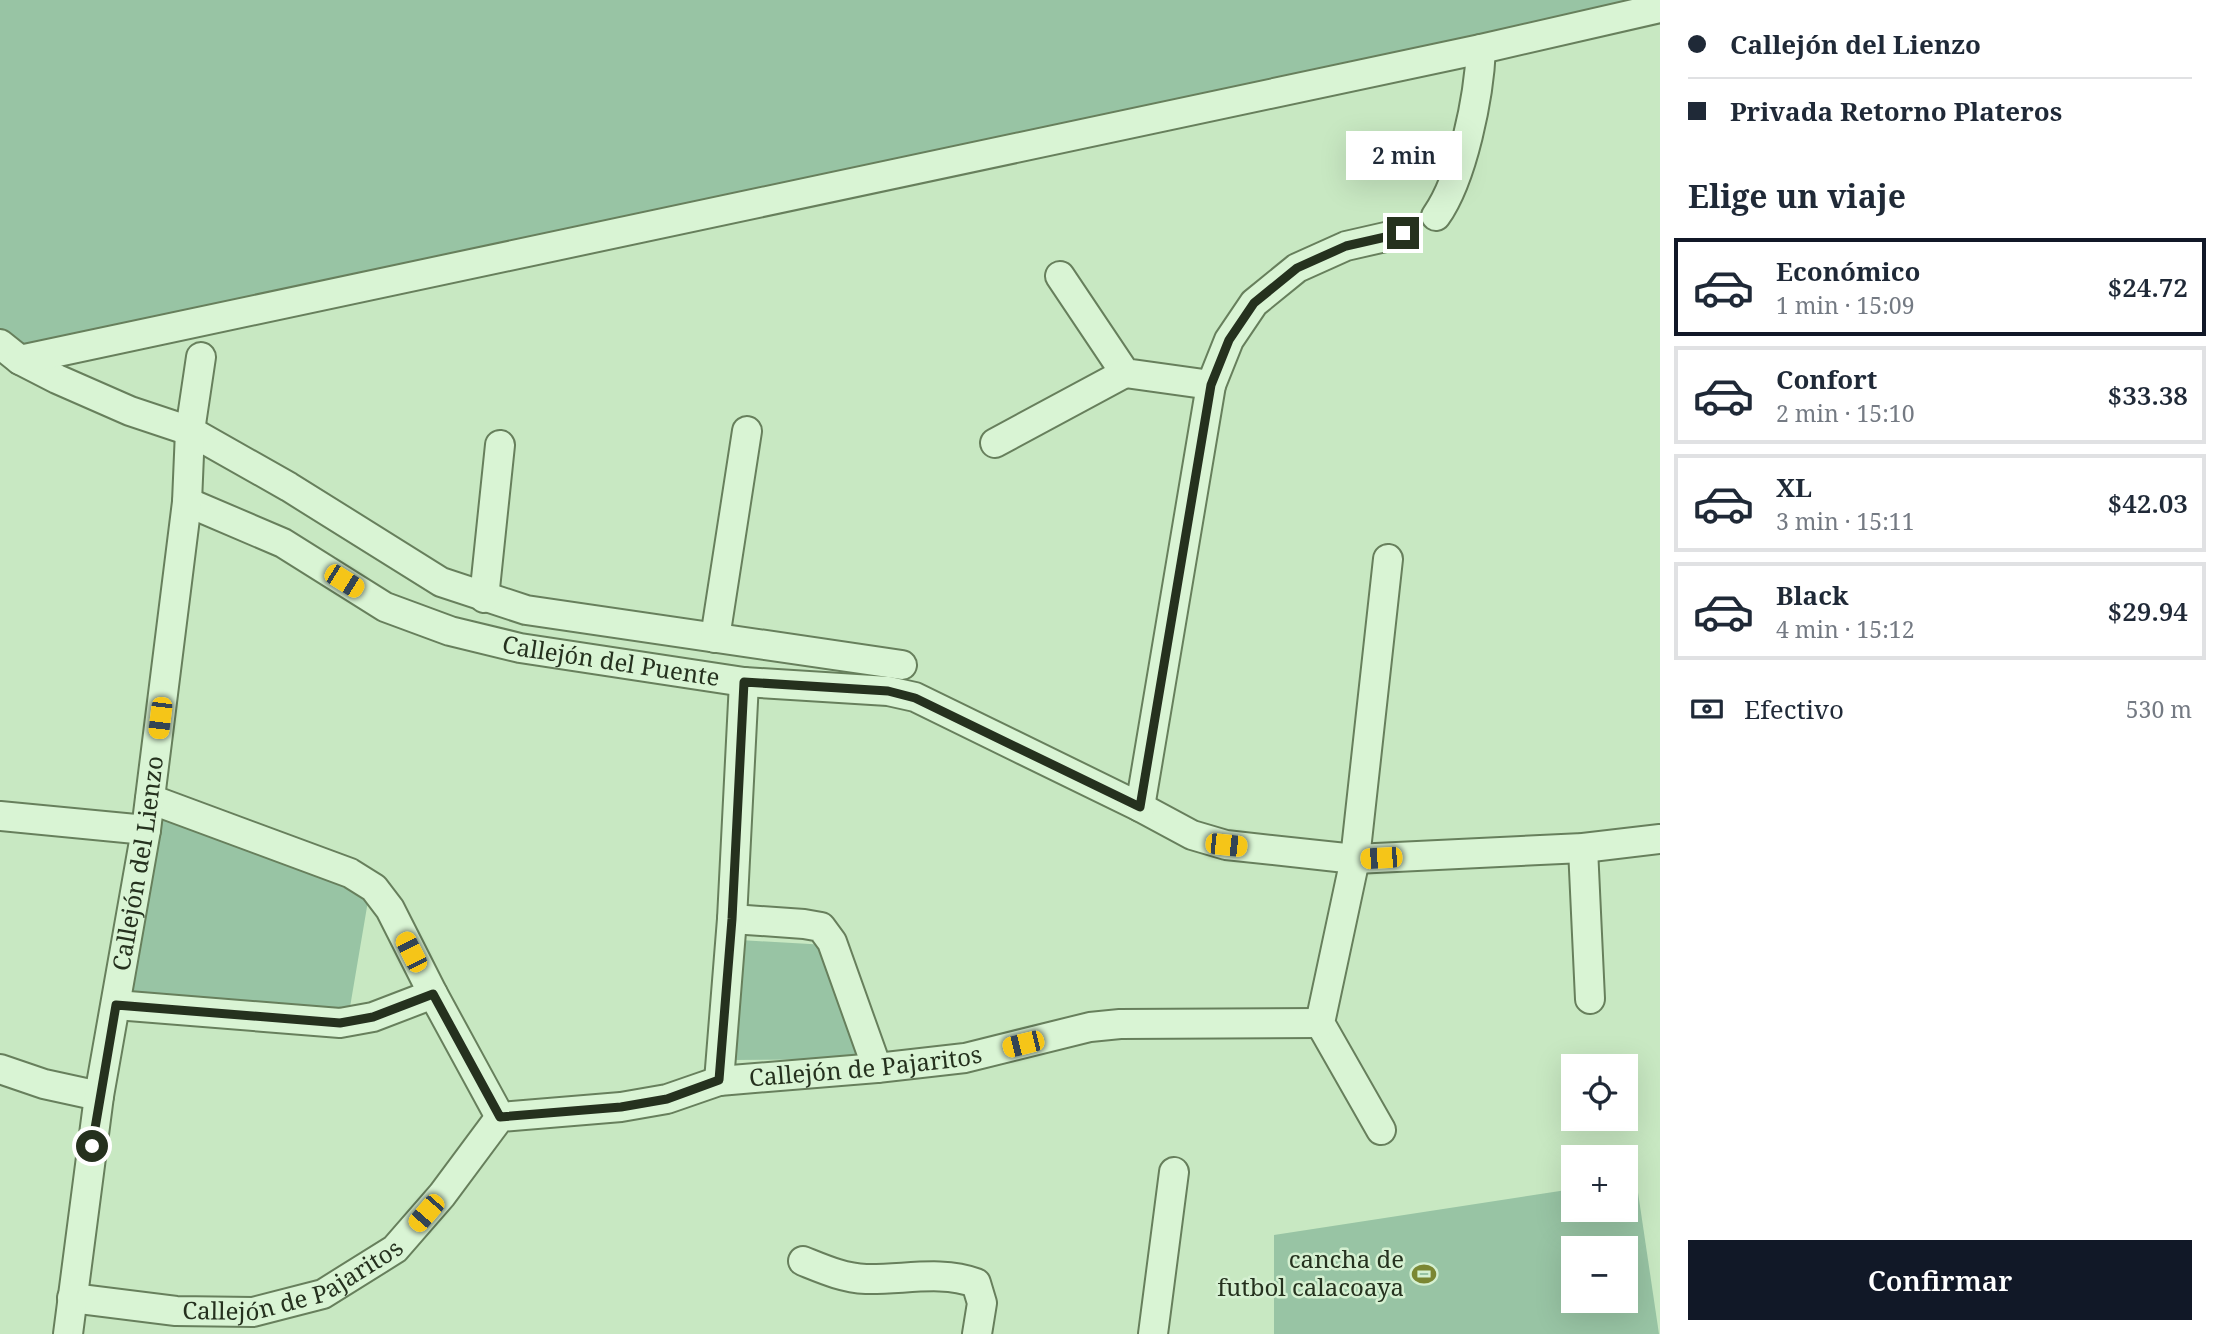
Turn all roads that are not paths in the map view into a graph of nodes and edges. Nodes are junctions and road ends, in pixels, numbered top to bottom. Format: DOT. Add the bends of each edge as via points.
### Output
graph roads {
  1 [pos="1660,9"];
  2 [pos="1481,49"];
  3 [pos="1436,216"];
  4 [pos="1403,233"];
  5 [pos="1060,276"];
  6 [pos="10,352"];
  7 [pos="201,357"];
  8 [pos="1125,373"];
  9 [pos="1211,385"];
  10 [pos="190,431"];
  11 [pos="747,431"];
  12 [pos="995,443"];
  13 [pos="500,444"];
  14 [pos="187,502"];
  15 [pos="1388,559"];
  16 [pos="484,598"];
  17 [pos="715,638"];
  18 [pos="902,665"];
  19 [pos="744,682"];
  20 [pos="150,799"];
  21 [pos="1140,807"];
  22 [pos="0,816"];
  23 [pos="146,830"];
  24 [pos="1660,839"];
  25 [pos="1583,848"];
  26 [pos="1355,859"];
  27 [pos="732,919"];
  28 [pos="433,994"];
  29 [pos="1590,999"];
  30 [pos="116,1005"];
  31 [pos="1320,1023"];
  32 [pos="877,1068"];
  33 [pos="0,1069"];
  34 [pos="719,1080"];
  35 [pos="99,1096"];
  36 [pos="500,1117"];
  37 [pos="1381,1130"];
  38 [pos="1174,1172"];
  39 [pos="803,1261"];
  40 [pos="72,1298"];
  41 [pos="68,1334"];
  42 [pos="977,1334"];
  43 [pos="1153,1334"];
  1 -- 2 [label="street"];
  2 -- 3 [label="street" via="1480,77 1456,181"];
  2 -- 6 [label="street"];
  4 -- 9 [label="street" via="1346,246 1297,268 1254,303 1229,340"];
  5 -- 8 [label="street"];
  6 -- 10 [label="street" via="57,379"];
  7 -- 10 [label="street, Callejón del Lienzo"];
  8 -- 9 [label="street"];
  8 -- 12 [label="street"];
  9 -- 21 [label="street"];
  10 -- 14 [label="street, Callejón del Lienzo"];
  10 -- 16 [label="street" via="441,582"];
  11 -- 17 [label="street"];
  13 -- 16 [label="street"];
  14 -- 19 [label="street, Callejón del Puente" via="283,543 385,607 450,631 520,648"];
  14 -- 20 [label="street, Callejón del Lienzo"];
  15 -- 26 [label="street"];
  16 -- 17 [label="street" via="526,610"];
  17 -- 18 [label="street"];
  19 -- 21 [label="street, Callejón del Puente" via="888,691 915,698"];
  19 -- 27 [label="street"];
  20 -- 23 [label="street, Callejón del Lienzo"];
  20 -- 28 [label="street" via="350,873 374,888 390,909"];
  21 -- 26 [label="street, Callejón del Puente" via="1192,835 1226,845"];
  22 -- 23 [label="street"];
  23 -- 30 [label="street, Callejón del Lienzo"];
  24 -- 25 [label="street, Callejón del Puente"];
  25 -- 26 [label="street, Callejón del Puente"];
  25 -- 29 [label="street"];
  26 -- 31 [label="street"];
  27 -- 32 [label="street" via="821,927 832,942"];
  27 -- 34 [label="street"];
  28 -- 30 [label="street" via="373,1017 340,1023"];
  28 -- 36 [label="street"];
  30 -- 35 [label="street, Callejón del Lienzo"];
  31 -- 32 [label="street, Callejón de Pajaritos" via="1119,1024 965,1058"];
  31 -- 37 [label="street"];
  32 -- 34 [label="street, Callejón de Pajaritos"];
  33 -- 35 [label="street"];
  34 -- 36 [label="street, Callejón de Pajaritos" via="667,1099 621,1107"];
  35 -- 40 [label="street, Callejón del Lienzo"];
  36 -- 40 [label="street, Callejón de Pajaritos" via="395,1249 323,1294 253,1312 176,1311"];
  38 -- 43 [label="street"];
  39 -- 42 [label="street" via="838,1275 864,1279 958,1276 976,1283 982,1303"];
  40 -- 41 [label="street, Callejón del Lienzo"];
}
